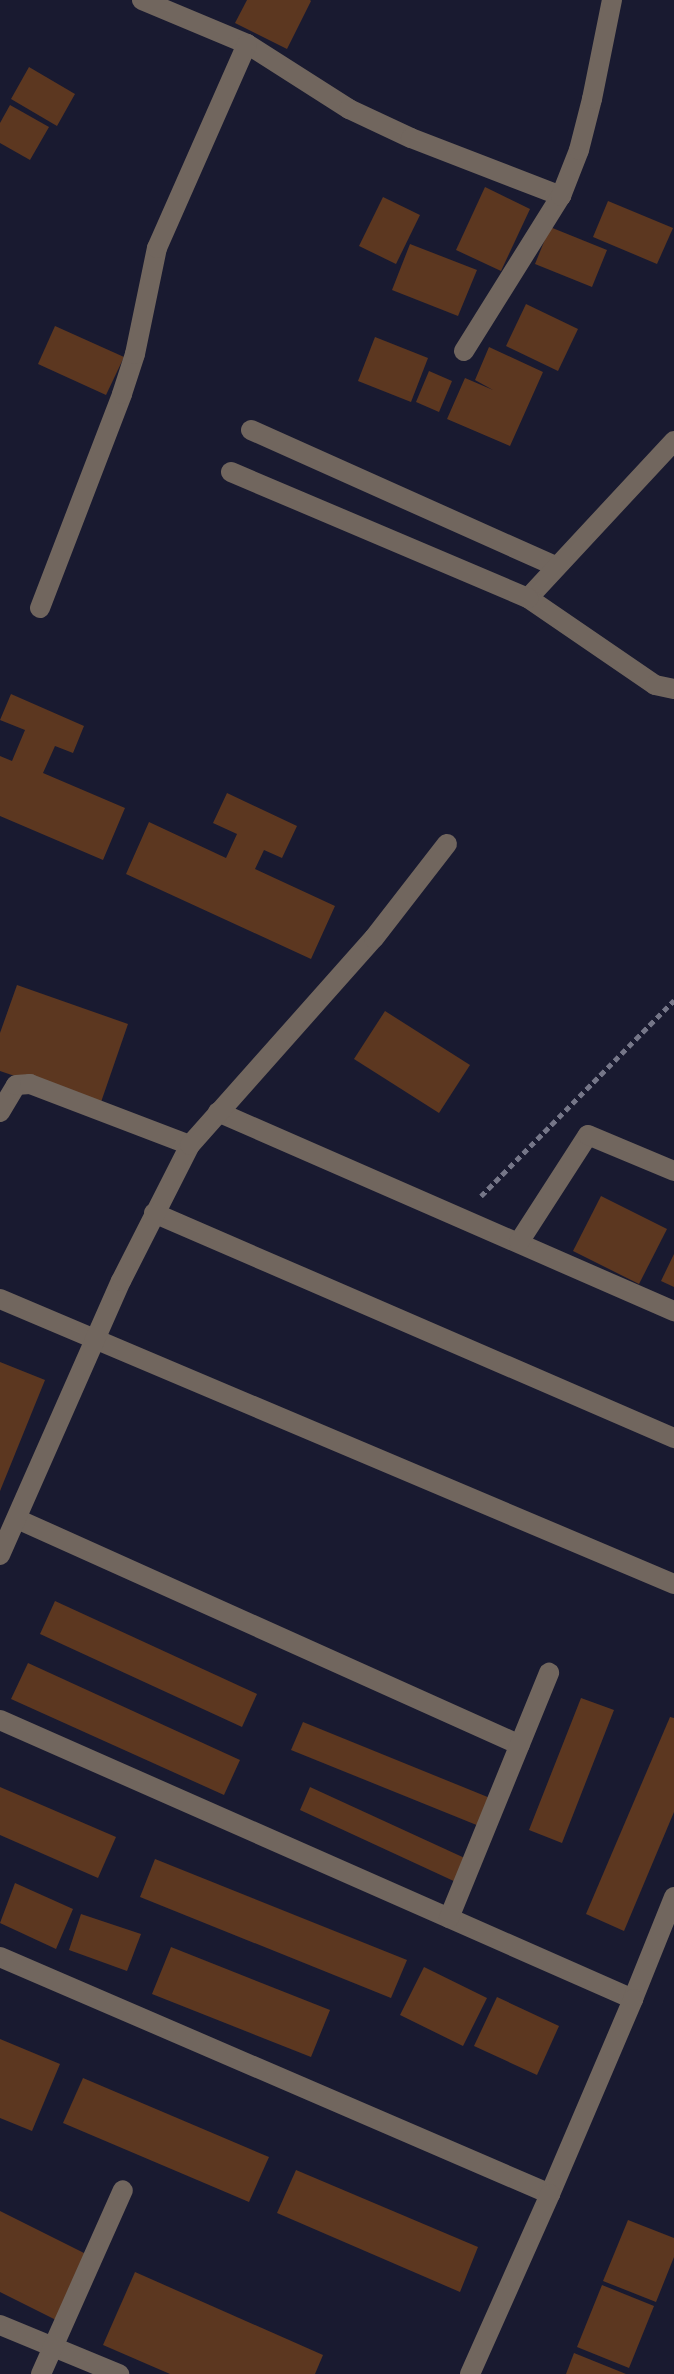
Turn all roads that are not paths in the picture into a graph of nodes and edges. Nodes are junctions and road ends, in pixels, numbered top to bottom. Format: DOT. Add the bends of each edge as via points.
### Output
graph roads {
  1 [pos="142,0"];
  2 [pos="612,0"];
  3 [pos="247,44"];
  4 [pos="561,196"];
  5 [pos="464,351"];
  6 [pos="251,430"];
  7 [pos="674,441"];
  8 [pos="231,472"];
  9 [pos="555,566"];
  10 [pos="528,598"];
  11 [pos="40,608"];
  12 [pos="674,689"];
  13 [pos="447,844"];
  14 [pos="0,1112"];
  15 [pos="218,1112"];
  16 [pos="190,1145"];
  17 [pos="674,1171"];
  18 [pos="154,1213"];
  19 [pos="519,1242"];
  20 [pos="0,1299"];
  21 [pos="674,1311"];
  22 [pos="94,1340"];
  23 [pos="674,1438"];
  24 [pos="17,1519"];
  25 [pos="0,1555"];
  26 [pos="674,1584"];
  27 [pos="549,1673"];
  28 [pos="0,1720"];
  29 [pos="520,1745"];
  30 [pos="674,1897"];
  31 [pos="449,1918"];
  32 [pos="0,1957"];
  33 [pos="633,1999"];
  34 [pos="123,2190"];
  35 [pos="550,2194"];
  36 [pos="0,2325"];
  37 [pos="54,2345"];
  38 [pos="41,2374"];
  39 [pos="119,2374"];
  40 [pos="470,2374"];
  1 -- 3 [label="street"];
  2 -- 4 [label="street" via="579,150"];
  3 -- 4 [label="street" via="349,109"];
  3 -- 11 [label="street" via="157,248 135,354"];
  4 -- 5 [label="street"];
  6 -- 9 [label="street"];
  7 -- 9 [label="street"];
  8 -- 10 [label="street"];
  9 -- 10 [label="street"];
  10 -- 12 [label="street" via="655,685"];
  13 -- 15 [label="street" via="374,938"];
  14 -- 16 [label="street" via="16,1085 30,1084"];
  15 -- 16 [label="street"];
  15 -- 19 [label="street"];
  16 -- 18 [label="street"];
  17 -- 19 [label="street" via="588,1135"];
  18 -- 22 [label="street"];
  18 -- 23 [label="street"];
  19 -- 21 [label="street"];
  20 -- 22 [label="street"];
  22 -- 24 [label="street"];
  22 -- 26 [label="street"];
  24 -- 25 [label="street"];
  24 -- 29 [label="street"];
  27 -- 29 [label="street"];
  28 -- 31 [label="street"];
  29 -- 31 [label="street"];
  30 -- 33 [label="street"];
  31 -- 33 [label="street"];
  32 -- 35 [label="street"];
  33 -- 35 [label="street"];
  34 -- 37 [label="street"];
  35 -- 40 [label="street"];
  36 -- 37 [label="street"];
  37 -- 38 [label="street"];
  37 -- 39 [label="street"];
}
